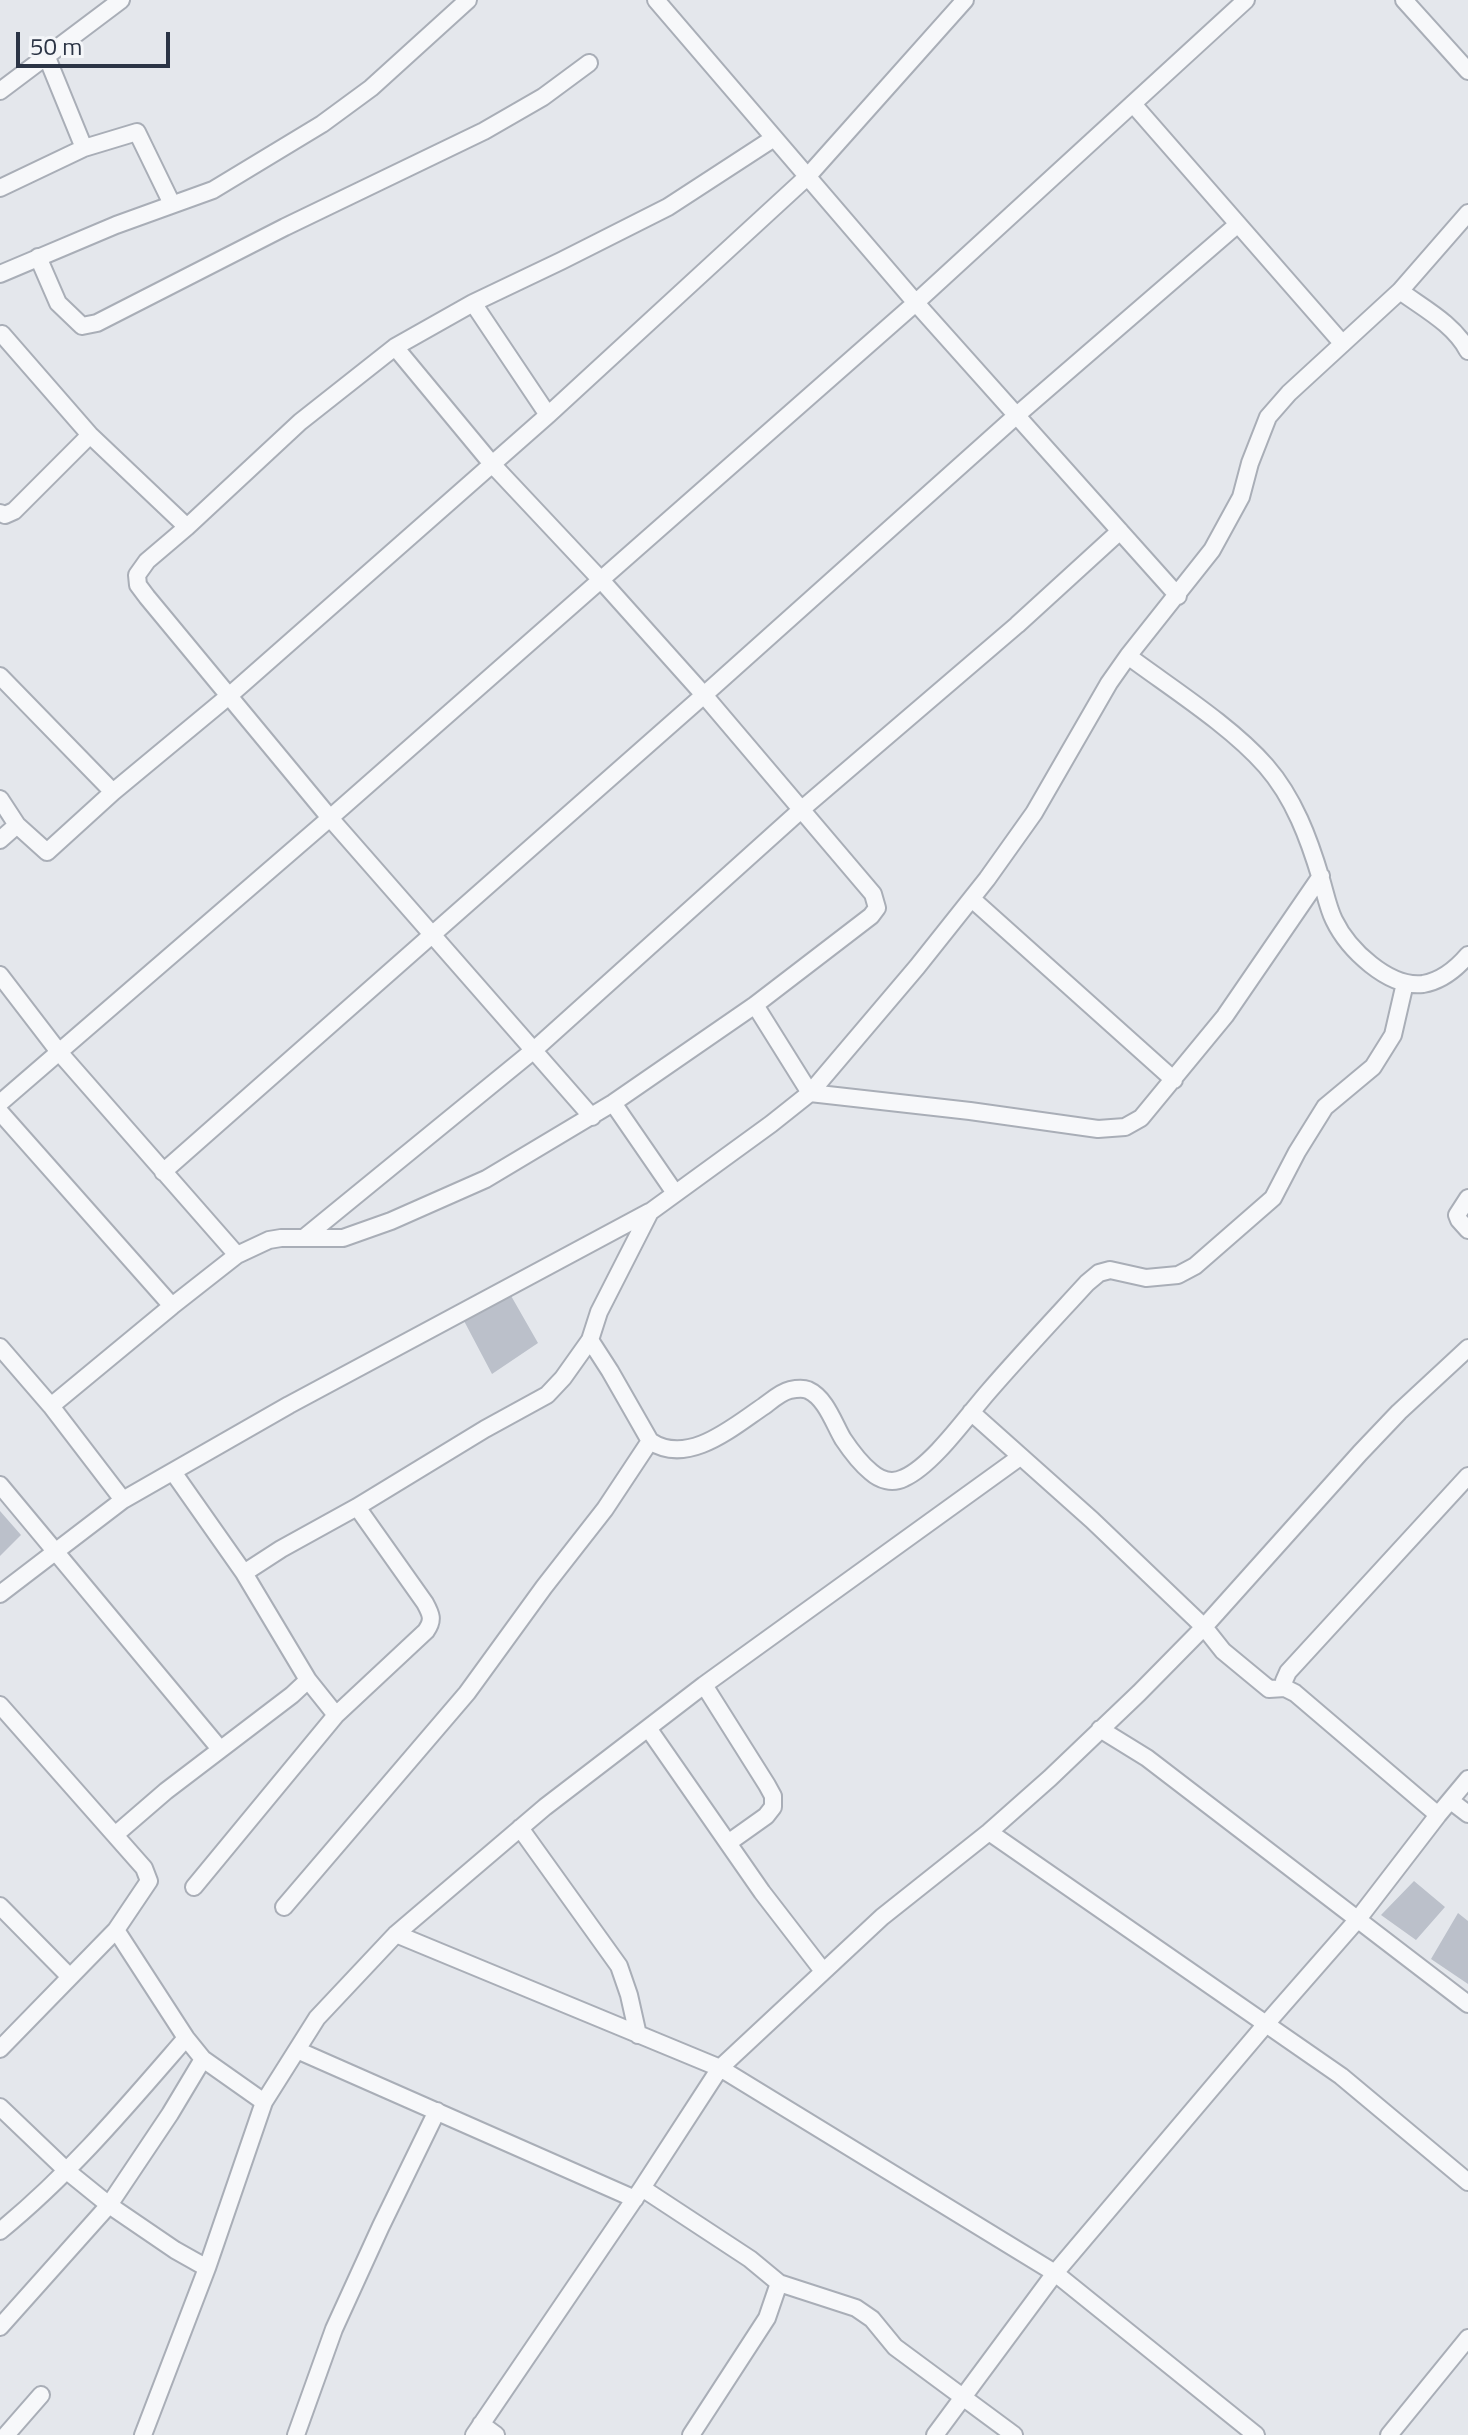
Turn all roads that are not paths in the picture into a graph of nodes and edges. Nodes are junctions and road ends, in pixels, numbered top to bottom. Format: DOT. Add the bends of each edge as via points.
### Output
graph roads {
  1 [pos="121,0"];
  2 [pos="656,0"];
  3 [pos="965,0"];
  4 [pos="1246,0"];
  5 [pos="1404,0"];
  6 [pos="465,1"];
  7 [pos="46,55"];
  8 [pos="589,63"];
  9 [pos="1468,71"];
  10 [pos="0,91"];
  11 [pos="1133,104"];
  12 [pos="774,138"];
  13 [pos="84,148"];
  14 [pos="808,176"];
  15 [pos="0,188"];
  16 [pos="172,204"];
  17 [pos="1468,213"];
  18 [pos="1238,224"];
  19 [pos="38,257"];
  20 [pos="0,274"];
  21 [pos="1400,291"];
  22 [pos="473,303"];
  23 [pos="916,303"];
  24 [pos="1,332"];
  25 [pos="1342,343"];
  26 [pos="395,347"];
  27 [pos="1468,351"];
  28 [pos="548,415"];
  29 [pos="1017,415"];
  30 [pos="90,435"];
  31 [pos="492,464"];
  32 [pos="0,513"];
  33 [pos="187,527"];
  34 [pos="1120,531"];
  35 [pos="601,580"];
  36 [pos="1178,596"];
  37 [pos="1128,656"];
  38 [pos="0,676"];
  39 [pos="230,695"];
  40 [pos="704,695"];
  41 [pos="113,792"];
  42 [pos="0,799"];
  43 [pos="802,809"];
  44 [pos="330,818"];
  45 [pos="17,825"];
  46 [pos="0,840"];
  47 [pos="1321,876"];
  48 [pos="972,899"];
  49 [pos="432,934"];
  50 [pos="1468,955"];
  51 [pos="0,975"];
  52 [pos="1405,983"];
  53 [pos="755,1005"];
  54 [pos="534,1050"];
  55 [pos="59,1052"];
  56 [pos="1174,1080"];
  57 [pos="810,1093"];
  58 [pos="0,1103"];
  59 [pos="613,1103"];
  60 [pos="0,1112"];
  61 [pos="592,1117"];
  62 [pos="163,1172"];
  63 [pos="675,1193"];
  64 [pos="1468,1198"];
  65 [pos="650,1212"];
  66 [pos="1468,1230"];
  67 [pos="305,1237"];
  68 [pos="237,1255"];
  69 [pos="172,1306"];
  70 [pos="590,1340"];
  71 [pos="0,1347"];
  72 [pos="1468,1348"];
  73 [pos="51,1406"];
  74 [pos="971,1412"];
  75 [pos="650,1441"];
  76 [pos="1020,1457"];
  77 [pos="173,1472"];
  78 [pos="1468,1476"];
  79 [pos="0,1485"];
  80 [pos="123,1500"];
  81 [pos="357,1507"];
  82 [pos="56,1552"];
  83 [pos="244,1573"];
  84 [pos="0,1594"];
  85 [pos="1204,1627"];
  86 [pos="308,1680"];
  87 [pos="704,1685"];
  88 [pos="1285,1688"];
  89 [pos="0,1705"];
  90 [pos="336,1715"];
  91 [pos="648,1728"];
  92 [pos="1100,1729"];
  93 [pos="220,1749"];
  94 [pos="1468,1779"];
  95 [pos="1451,1801"];
  96 [pos="1468,1814"];
  97 [pos="1438,1815"];
  98 [pos="520,1828"];
  99 [pos="989,1832"];
  100 [pos="115,1835"];
  101 [pos="728,1843"];
  102 [pos="194,1887"];
  103 [pos="0,1906"];
  104 [pos="284,1907"];
  105 [pos="1358,1919"];
  106 [pos="116,1930"];
  107 [pos="396,1934"];
  108 [pos="823,1971"];
  109 [pos="70,1977"];
  110 [pos="1468,2004"];
  111 [pos="1266,2024"];
  112 [pos="638,2035"];
  113 [pos="186,2038"];
  114 [pos="0,2049"];
  115 [pos="297,2050"];
  116 [pos="203,2059"];
  117 [pos="720,2068"];
  118 [pos="264,2102"];
  119 [pos="0,2107"];
  120 [pos="437,2111"];
  121 [pos="67,2171"];
  122 [pos="1468,2182"];
  123 [pos="639,2194"];
  124 [pos="109,2205"];
  125 [pos="0,2231"];
  126 [pos="207,2268"];
  127 [pos="1055,2273"];
  128 [pos="779,2283"];
  129 [pos="0,2327"];
  130 [pos="1468,2338"];
  131 [pos="41,2395"];
  132 [pos="962,2398"];
  133 [pos="0,2429"];
  134 [pos="478,2430"];
  135 [pos="6,2435"];
  136 [pos="143,2435"];
  137 [pos="296,2435"];
  138 [pos="496,2435"];
  139 [pos="691,2435"];
  140 [pos="935,2435"];
  141 [pos="1014,2435"];
  142 [pos="1256,2435"];
  143 [pos="1389,2435"];
  1 -- 7 [label="street"];
  2 -- 12 [label="street"];
  3 -- 14 [label="street"];
  4 -- 11 [label="street"];
  5 -- 9 [label="street"];
  6 -- 16 [label="street" via="371,88 322,124 213,190"];
  7 -- 10 [label="street"];
  7 -- 13 [label="street"];
  8 -- 19 [label="street" via="484,131 97,323 82,326 58,303"];
  11 -- 18 [label="street"];
  11 -- 23 [label="street"];
  12 -- 14 [label="street"];
  12 -- 22 [label="street" via="668,207"];
  13 -- 15 [label="street"];
  13 -- 16 [label="street" via="137,132"];
  14 -- 23 [label="street"];
  14 -- 28 [label="street"];
  16 -- 19 [label="street"];
  17 -- 21 [label="street"];
  18 -- 25 [label="street"];
  18 -- 29 [label="street"];
  19 -- 20 [label="street"];
  21 -- 25 [label="street"];
  21 -- 27 [label="street" via="1441,321"];
  22 -- 26 [label="street"];
  22 -- 28 [label="street"];
  23 -- 29 [label="street"];
  23 -- 35 [label="street"];
  24 -- 30 [label="street"];
  25 -- 36 [label="street" via="1268,417 1241,497"];
  26 -- 31 [label="street"];
  26 -- 33 [label="street" via="300,422"];
  28 -- 31 [label="street"];
  29 -- 34 [label="street"];
  29 -- 40 [label="street"];
  30 -- 32 [label="street" via="14,511"];
  30 -- 33 [label="street"];
  31 -- 35 [label="street"];
  31 -- 39 [label="street"];
  33 -- 39 [label="street" via="141,568 138,585"];
  34 -- 36 [label="street"];
  34 -- 43 [label="street"];
  35 -- 40 [label="street"];
  35 -- 44 [label="street"];
  36 -- 37 [label="street"];
  37 -- 47 [label="street" via="1265,765 1289,798"];
  37 -- 48 [label="street" via="1034,813"];
  38 -- 41 [label="street"];
  39 -- 41 [label="street"];
  39 -- 44 [label="street"];
  40 -- 43 [label="street"];
  40 -- 49 [label="street"];
  41 -- 45 [label="street" via="47,852"];
  42 -- 45 [label="street"];
  43 -- 53 [label="street" via="873,894 877,908"];
  43 -- 54 [label="street"];
  44 -- 49 [label="street"];
  44 -- 55 [label="street"];
  45 -- 46 [label="street"];
  47 -- 52 [label="street" via="1333,918 1348,944 1372,966"];
  47 -- 56 [label="street"];
  48 -- 56 [label="street"];
  48 -- 57 [label="street"];
  49 -- 54 [label="street"];
  49 -- 62 [label="street"];
  50 -- 52 [label="street" via="1443,977"];
  51 -- 55 [label="street"];
  52 -- 74 [label="street" via="1393,1035 1373,1067 1325,1107 1273,1198 1178,1275 1099,1273"];
  53 -- 57 [label="street"];
  53 -- 59 [label="street"];
  54 -- 61 [label="street"];
  54 -- 67 [label="street"];
  55 -- 58 [label="street"];
  55 -- 62 [label="street"];
  56 -- 57 [label="street" via="1141,1118 1125,1127 1098,1129"];
  57 -- 63 [label="street"];
  59 -- 61 [label="street"];
  59 -- 63 [label="street"];
  60 -- 69 [label="street"];
  61 -- 67 [label="street" via="486,1179 391,1221 343,1238"];
  62 -- 68 [label="street"];
  63 -- 65 [label="street"];
  64 -- 66 [label="street" via="1457,1215"];
  65 -- 70 [label="street"];
  65 -- 77 [label="street"];
  67 -- 68 [label="street" via="269,1240"];
  68 -- 69 [label="street"];
  69 -- 73 [label="street"];
  70 -- 75 [label="street"];
  70 -- 81 [label="street" via="547,1395"];
  71 -- 73 [label="street"];
  72 -- 85 [label="street" via="1360,1453"];
  73 -- 80 [label="street"];
  74 -- 75 [label="street" via="924,1465 894,1481 868,1470 826,1408 801,1389 787,1391 699,1445 677,1450"];
  74 -- 76 [label="street"];
  75 -- 104 [label="street" via="467,1693"];
  76 -- 85 [label="street"];
  76 -- 87 [label="street"];
  77 -- 80 [label="street"];
  77 -- 83 [label="street"];
  78 -- 88 [label="street" via="1288,1672"];
  79 -- 82 [label="street"];
  80 -- 82 [label="street"];
  81 -- 83 [label="street"];
  81 -- 90 [label="street" via="425,1603 432,1623"];
  82 -- 84 [label="street"];
  82 -- 93 [label="street"];
  83 -- 86 [label="street"];
  85 -- 88 [label="street" via="1223,1651 1269,1689"];
  85 -- 92 [label="street"];
  86 -- 90 [label="street"];
  86 -- 93 [label="street"];
  87 -- 91 [label="street"];
  87 -- 101 [label="street" via="774,1801 766,1816"];
  88 -- 97 [label="street"];
  89 -- 100 [label="street"];
  90 -- 102 [label="street"];
  91 -- 98 [label="street"];
  91 -- 101 [label="street"];
  92 -- 99 [label="street"];
  92 -- 105 [label="street" via="1147,1758"];
  93 -- 100 [label="street"];
  94 -- 95 [label="street"];
  95 -- 96 [label="street"];
  95 -- 97 [label="street"];
  97 -- 105 [label="street"];
  98 -- 107 [label="street"];
  98 -- 112 [label="street" via="619,1966"];
  99 -- 108 [label="street"];
  99 -- 111 [label="street"];
  100 -- 106 [label="street" via="149,1881"];
  101 -- 108 [label="street"];
  103 -- 109 [label="street"];
  105 -- 110 [label="street"];
  105 -- 111 [label="street"];
  106 -- 109 [label="street"];
  106 -- 113 [label="street"];
  107 -- 112 [label="street"];
  107 -- 115 [label="street" via="317,2018"];
  108 -- 117 [label="street"];
  109 -- 114 [label="street"];
  111 -- 122 [label="street" via="1341,2076"];
  111 -- 127 [label="street"];
  112 -- 117 [label="street"];
  113 -- 116 [label="street"];
  113 -- 121 [label="street"];
  115 -- 118 [label="street"];
  115 -- 120 [label="street"];
  116 -- 118 [label="street"];
  116 -- 124 [label="street"];
  117 -- 123 [label="street"];
  117 -- 127 [label="street"];
  118 -- 126 [label="street"];
  119 -- 121 [label="street"];
  120 -- 123 [label="street"];
  120 -- 137 [label="street" via="334,2329"];
  121 -- 124 [label="street"];
  121 -- 125 [label="street"];
  123 -- 128 [label="street" via="750,2259"];
  123 -- 134 [label="street"];
  124 -- 126 [label="street"];
  124 -- 129 [label="street"];
  126 -- 136 [label="street"];
  127 -- 132 [label="street"];
  127 -- 142 [label="street"];
  128 -- 132 [label="street" via="856,2308 895,2347"];
  128 -- 139 [label="street" via="767,2318"];
  130 -- 143 [label="street"];
  131 -- 135 [label="street"];
  132 -- 140 [label="street"];
  132 -- 141 [label="street"];
  133 -- 135 [label="street"];
  134 -- 138 [label="street"];
}
